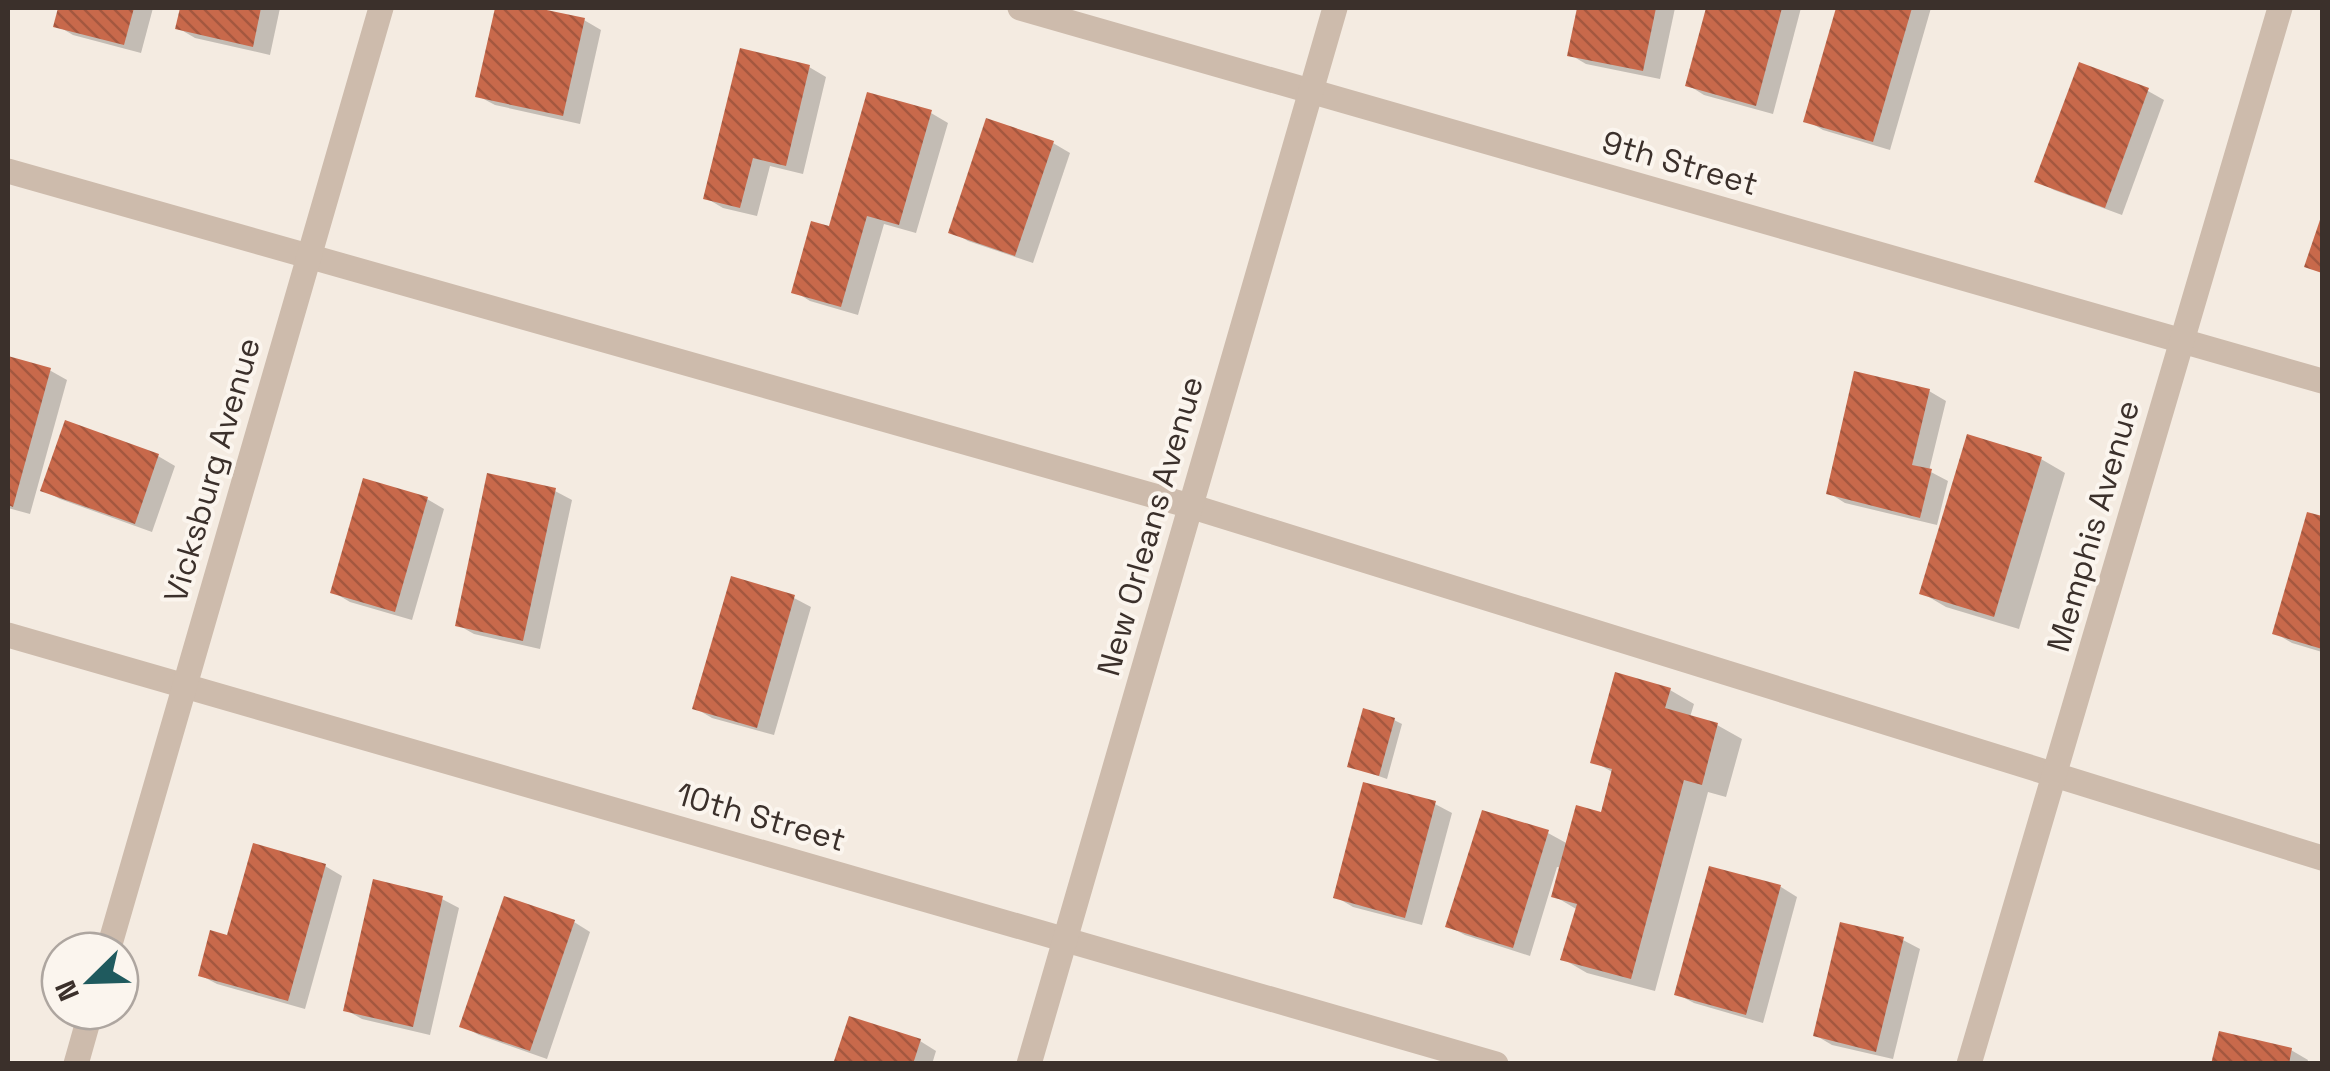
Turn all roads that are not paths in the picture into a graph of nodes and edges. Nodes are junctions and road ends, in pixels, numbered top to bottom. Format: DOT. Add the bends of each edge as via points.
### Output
graph roads {
  1 [pos="381,8"];
  2 [pos="1020,8"];
  3 [pos="1335,8"];
  4 [pos="2280,8"];
  5 [pos="1311,92"];
  6 [pos="8,172"];
  7 [pos="307,256"];
  8 [pos="2181,340"];
  9 [pos="2322,381"];
  10 [pos="1190,506"];
  11 [pos="8,634"];
  12 [pos="184,686"];
  13 [pos="2054,774"];
  14 [pos="2322,858"];
  15 [pos="114,931"];
  16 [pos="1065,938"];
  17 [pos="85,1031"];
  18 [pos="76,1064"];
  19 [pos="1029,1064"];
  20 [pos="1496,1064"];
  21 [pos="1969,1064"];
  1 -- 7 [label="street, Vicksburg Avenue"];
  2 -- 5 [label="street, 9th Street"];
  3 -- 5 [label="street, New Orleans Avenue"];
  4 -- 8 [label="street, Memphis Avenue"];
  5 -- 8 [label="street, 9th Street"];
  5 -- 10 [label="street, New Orleans Avenue"];
  6 -- 7 [label="street"];
  7 -- 10 [label="street"];
  7 -- 12 [label="street, Vicksburg Avenue"];
  8 -- 9 [label="street, 9th Street"];
  8 -- 13 [label="street, Memphis Avenue"];
  10 -- 13 [label="street"];
  10 -- 16 [label="street, New Orleans Avenue"];
  11 -- 12 [label="street, 10th Street"];
  12 -- 15 [label="street, Vicksburg Avenue"];
  12 -- 16 [label="street, 10th Street"];
  13 -- 14 [label="street"];
  13 -- 21 [label="street, Memphis Avenue"];
  16 -- 19 [label="street, New Orleans Avenue"];
  16 -- 20 [label="street, 10th Street"];
  17 -- 18 [label="street"];
}
